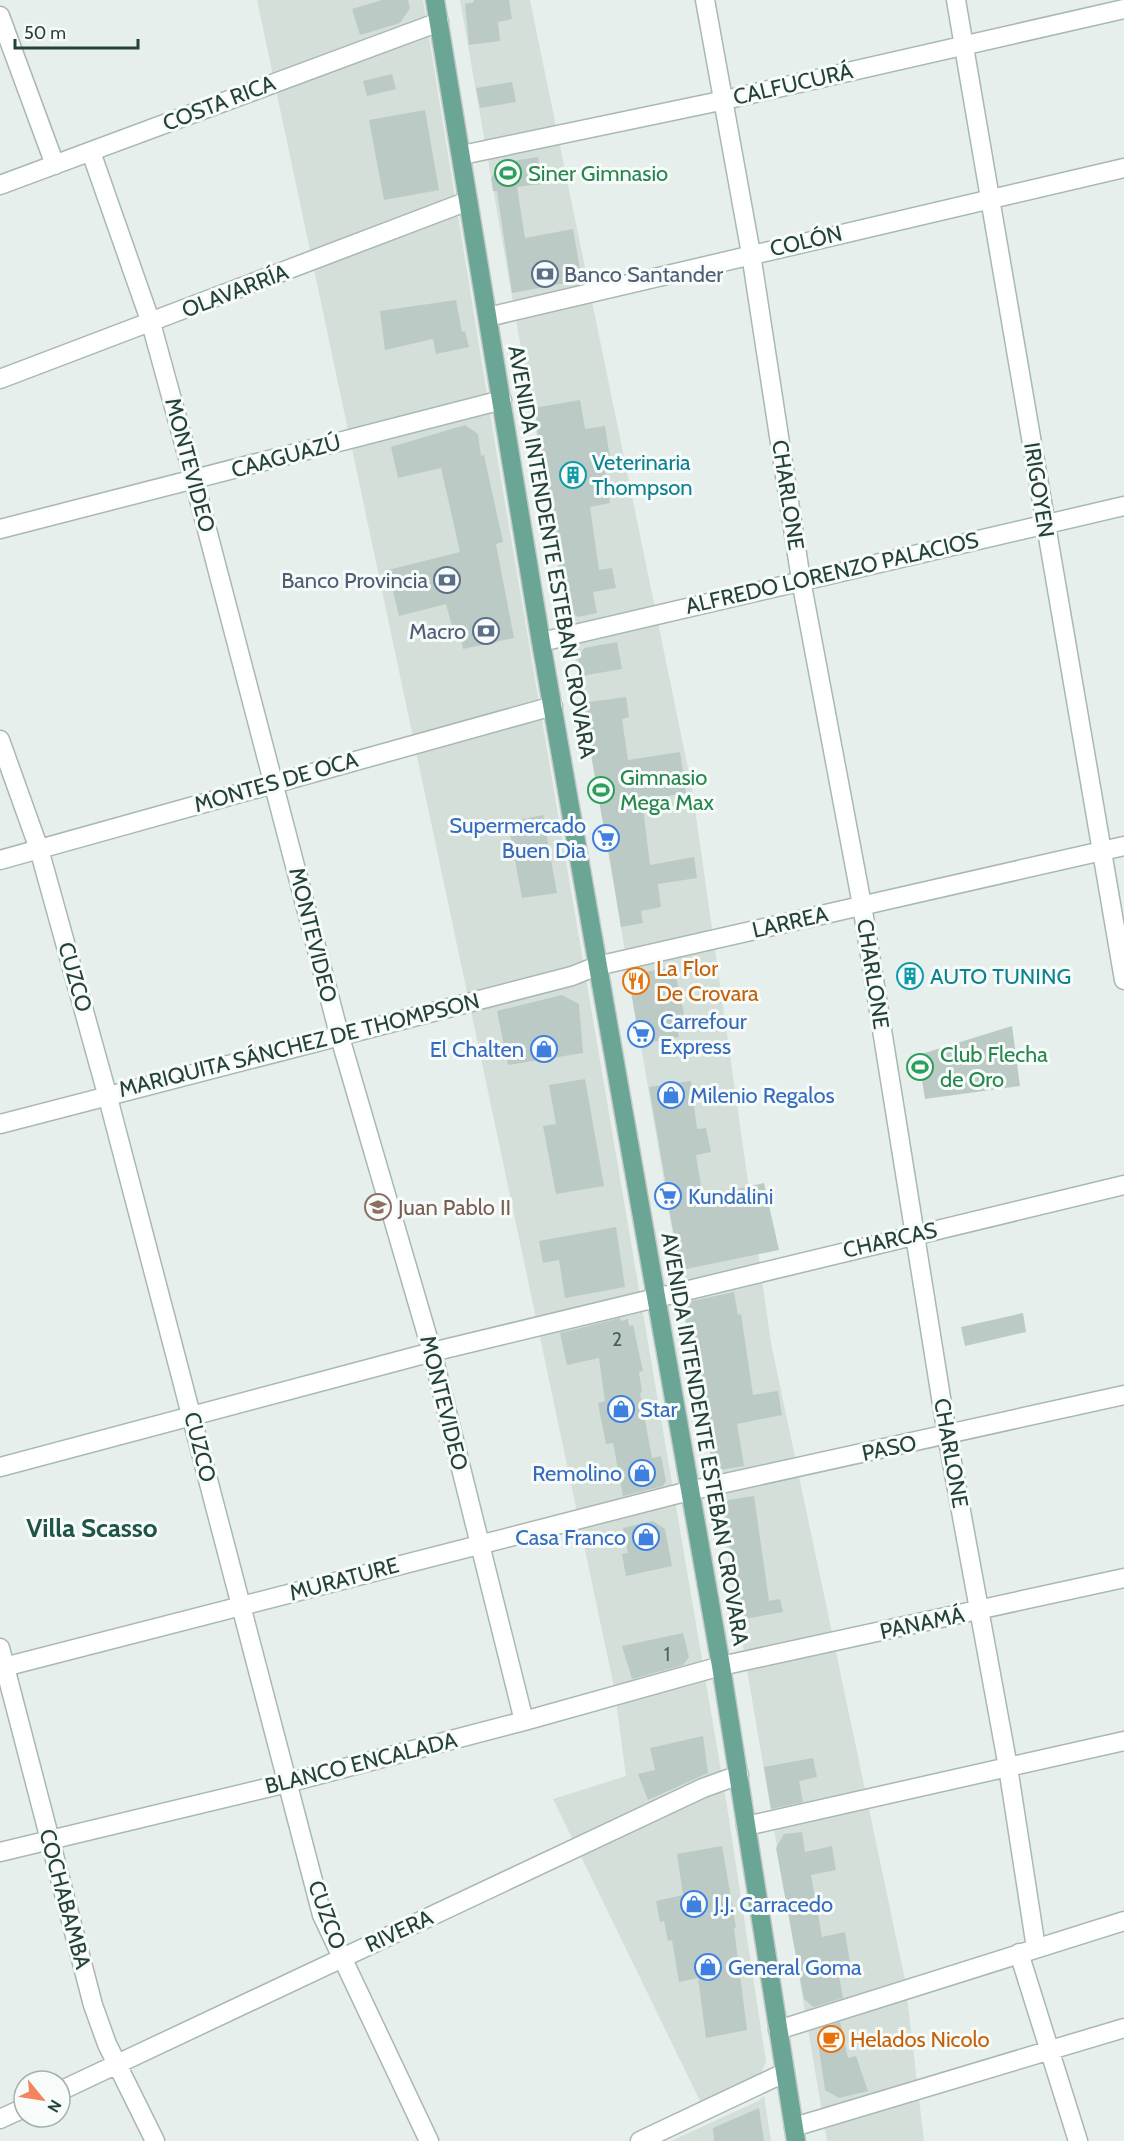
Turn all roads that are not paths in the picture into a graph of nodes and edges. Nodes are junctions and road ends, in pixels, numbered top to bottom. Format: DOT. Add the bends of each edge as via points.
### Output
graph roads {
  1 [pos="435,0"];
  2 [pos="705,0"];
  3 [pos="956,0"];
  4 [pos="1124,9"];
  5 [pos="0,16"];
  6 [pos="439,22"];
  7 [pos="964,45"];
  8 [pos="725,100"];
  9 [pos="91,152"];
  10 [pos="462,155"];
  11 [pos="55,165"];
  12 [pos="1124,168"];
  13 [pos="0,185"];
  14 [pos="991,198"];
  15 [pos="468,201"];
  16 [pos="751,254"];
  17 [pos="488,318"];
  18 [pos="151,323"];
  19 [pos="0,379"];
  20 [pos="502,400"];
  21 [pos="194,480"];
  22 [pos="1124,506"];
  23 [pos="1045,524"];
  24 [pos="0,529"];
  25 [pos="801,580"];
  26 [pos="541,642"];
  27 [pos="553,706"];
  28 [pos="0,740"];
  29 [pos="274,783"];
  30 [pos="1124,846"];
  31 [pos="39,849"];
  32 [pos="1102,851"];
  33 [pos="0,860"];
  34 [pos="862,905"];
  35 [pos="597,966"];
  36 [pos="1124,980"];
  37 [pos="339,1034"];
  38 [pos="108,1094"];
  39 [pos="0,1124"];
  40 [pos="1124,1185"];
  41 [pos="916,1234"];
  42 [pos="655,1296"];
  43 [pos="432,1352"];
  44 [pos="1124,1395"];
  45 [pos="192,1414"];
  46 [pos="947,1435"];
  47 [pos="0,1467"];
  48 [pos="689,1491"];
  49 [pos="478,1544"];
  50 [pos="1124,1578"];
  51 [pos="240,1606"];
  52 [pos="980,1610"];
  53 [pos="0,1648"];
  54 [pos="721,1666"];
  55 [pos="3,1668"];
  56 [pos="524,1721"];
  57 [pos="1124,1742"];
  58 [pos="1008,1767"];
  59 [pos="739,1775"];
  60 [pos="287,1783"];
  61 [pos="746,1826"];
  62 [pos="49,1839"];
  63 [pos="0,1852"];
  64 [pos="1124,1921"];
  65 [pos="1028,1951"];
  66 [pos="342,1958"];
  67 [pos="1124,2028"];
  68 [pos="778,2030"];
  69 [pos="1051,2051"];
  70 [pos="118,2064"];
  71 [pos="784,2073"];
  72 [pos="72,2085"];
  73 [pos="795,2134"];
  74 [pos="155,2141"];
  75 [pos="429,2141"];
  76 [pos="639,2141"];
  77 [pos="1078,2141"];
  1 -- 6 [label="main road, AVENIDA INTENDENTE ESTEBAN CROVARA"];
  2 -- 8 [label="street, CHARLONE"];
  3 -- 7 [label="street, IRIGOYEN"];
  4 -- 7 [label="street, CALFUCURÁ"];
  5 -- 11 [label="street"];
  6 -- 9 [label="street, COSTA RICA"];
  6 -- 10 [label="main road, AVENIDA INTENDENTE ESTEBAN CROVARA"];
  7 -- 8 [label="street, CALFUCURÁ"];
  7 -- 14 [label="street, IRIGOYEN"];
  8 -- 10 [label="street, CALFUCURÁ"];
  8 -- 16 [label="street, CHARLONE"];
  9 -- 11 [label="street, COSTA RICA"];
  9 -- 18 [label="street, MONTEVIDEO"];
  10 -- 15 [label="main road, AVENIDA INTENDENTE ESTEBAN CROVARA"];
  11 -- 13 [label="street, COSTA RICA"];
  12 -- 14 [label="street, COLÓN"];
  14 -- 16 [label="street, COLÓN"];
  14 -- 23 [label="street, IRIGOYEN"];
  15 -- 17 [label="main road, AVENIDA INTENDENTE ESTEBAN CROVARA"];
  15 -- 18 [label="street, OLAVARRÍA"];
  16 -- 17 [label="street, COLÓN"];
  16 -- 25 [label="street, CHARLONE"];
  17 -- 20 [label="main road, AVENIDA INTENDENTE ESTEBAN CROVARA"];
  18 -- 19 [label="street, OLAVARRÍA"];
  18 -- 21 [label="street, MONTEVIDEO"];
  20 -- 21 [label="street, CAAGUAZÚ"];
  20 -- 26 [label="main road, AVENIDA INTENDENTE ESTEBAN CROVARA"];
  21 -- 24 [label="street, CAAGUAZÚ"];
  21 -- 29 [label="street, MONTEVIDEO"];
  22 -- 23 [label="street, ALFREDO LORENZO PALACIOS"];
  23 -- 25 [label="street, ALFREDO LORENZO PALACIOS"];
  23 -- 32 [label="street, IRIGOYEN"];
  25 -- 26 [label="street, ALFREDO LORENZO PALACIOS"];
  25 -- 34 [label="street, CHARLONE"];
  26 -- 27 [label="main road, AVENIDA INTENDENTE ESTEBAN CROVARA"];
  27 -- 29 [label="street, MONTES DE OCA"];
  27 -- 35 [label="main road, AVENIDA INTENDENTE ESTEBAN CROVARA"];
  28 -- 31 [label="street, CUZCO"];
  29 -- 31 [label="street, MONTES DE OCA"];
  29 -- 37 [label="street, MONTEVIDEO"];
  30 -- 32 [label="street, LARREA"];
  31 -- 33 [label="street, MONTES DE OCA"];
  31 -- 38 [label="street, CUZCO"];
  32 -- 34 [label="street, LARREA"];
  32 -- 36 [label="street, IRIGOYEN"];
  34 -- 35 [label="street, LARREA"];
  34 -- 41 [label="street, CHARLONE"];
  35 -- 37 [label="street, MARIQUITA SÁNCHEZ DE THOMPSON" via="572,976"];
  35 -- 42 [label="main road, AVENIDA INTENDENTE ESTEBAN CROVARA"];
  37 -- 38 [label="street, MARIQUITA SÁNCHEZ DE THOMPSON"];
  37 -- 43 [label="street, MONTEVIDEO"];
  38 -- 39 [label="street, MARIQUITA SÁNCHEZ DE THOMPSON"];
  38 -- 45 [label="street, CUZCO"];
  40 -- 41 [label="street, CHARCAS"];
  41 -- 42 [label="street, CHARCAS"];
  41 -- 46 [label="street, CHARLONE"];
  42 -- 43 [label="street, CHARCAS"];
  42 -- 48 [label="main road, AVENIDA INTENDENTE ESTEBAN CROVARA"];
  43 -- 45 [label="street, CHARCAS"];
  43 -- 49 [label="street, MONTEVIDEO"];
  44 -- 46 [label="street, PASO"];
  45 -- 47 [label="street, CHARCAS"];
  45 -- 51 [label="street, CUZCO"];
  46 -- 48 [label="street, PASO"];
  46 -- 52 [label="street, CHARLONE"];
  48 -- 49 [label="street, MURATURE"];
  48 -- 54 [label="main road, AVENIDA INTENDENTE ESTEBAN CROVARA"];
  49 -- 51 [label="street, MURATURE"];
  49 -- 56 [label="street, MONTEVIDEO"];
  50 -- 52 [label="street, PANAMÁ"];
  51 -- 55 [label="street, MURATURE"];
  51 -- 60 [label="street, CUZCO"];
  52 -- 54 [label="street, PANAMÁ"];
  52 -- 58 [label="street, CHARLONE"];
  53 -- 55 [label="street, COCHABAMBA"];
  54 -- 56 [label="street, BLANCO ENCALADA"];
  54 -- 59 [label="main road, AVENIDA INTENDENTE ESTEBAN CROVARA"];
  55 -- 62 [label="street, COCHABAMBA"];
  56 -- 60 [label="street, BLANCO ENCALADA"];
  57 -- 58 [label="street"];
  58 -- 61 [label="street"];
  58 -- 65 [label="street, CHARLONE"];
  59 -- 61 [label="main road, AVENIDA INTENDENTE ESTEBAN CROVARA"];
  59 -- 66 [label="street, RIVERA" via="703,1788"];
  60 -- 62 [label="street, BLANCO ENCALADA"];
  60 -- 66 [label="street, CUZCO" via="322,1915"];
  61 -- 68 [label="main road, AVENIDA INTENDENTE ESTEBAN CROVARA"];
  62 -- 63 [label="street, BLANCO ENCALADA"];
  62 -- 70 [label="street, COCHABAMBA" via="93,2005"];
  64 -- 65 [label="street"];
  65 -- 68 [label="street"];
  65 -- 69 [label="street, CHARLONE"];
  66 -- 70 [label="street, RIVERA"];
  66 -- 75 [label="street, CUZCO"];
  67 -- 69 [label="street"];
  68 -- 71 [label="main road, AVENIDA INTENDENTE ESTEBAN CROVARA"];
  69 -- 73 [label="street"];
  69 -- 77 [label="street, CHARLONE"];
  70 -- 72 [label="street, RIVERA"];
  70 -- 74 [label="street, COCHABAMBA"];
  71 -- 73 [label="main road, AVENIDA INTENDENTE ESTEBAN CROVARA"];
  71 -- 76 [label="street"];
}
